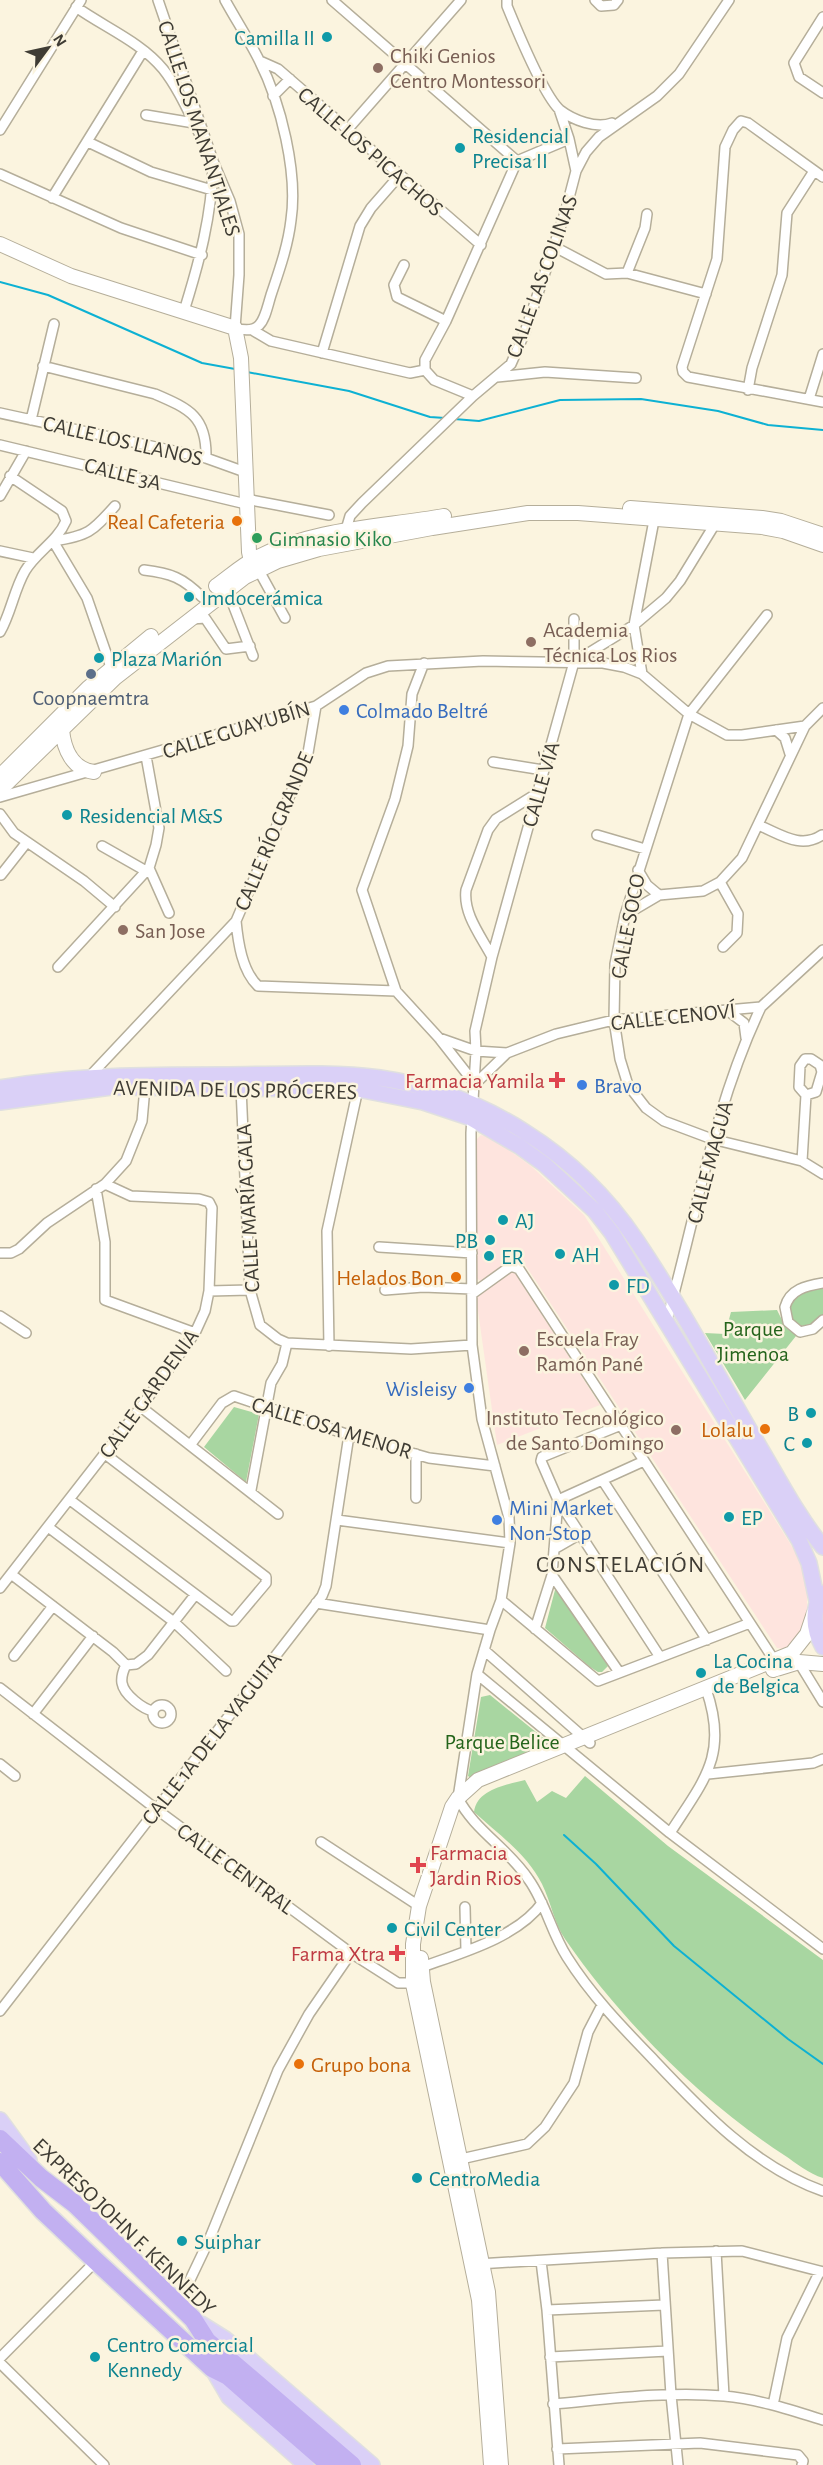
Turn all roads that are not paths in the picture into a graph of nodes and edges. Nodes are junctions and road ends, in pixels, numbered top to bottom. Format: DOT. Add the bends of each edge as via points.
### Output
graph roads {
  1 [pos="158,0"];
  2 [pos="225,0"];
  3 [pos="332,0"];
  4 [pos="595,0"];
  5 [pos="618,0"];
  6 [pos="729,0"];
  7 [pos="457,1"];
  8 [pos="504,2"];
  9 [pos="78,3"];
  10 [pos="823,17"];
  11 [pos="143,51"];
  12 [pos="260,61"];
  13 [pos="406,64"];
  14 [pos="290,79"];
  15 [pos="823,93"];
  16 [pos="273,96"];
  17 [pos="559,109"];
  18 [pos="146,115"];
  19 [pos="622,119"];
  20 [pos="194,123"];
  21 [pos="347,129"];
  22 [pos="0,130"];
  23 [pos="569,139"];
  24 [pos="88,142"];
  25 [pos="213,161"];
  26 [pos="517,161"];
  27 [pos="576,171"];
  28 [pos="814,171"];
  29 [pos="0,174"];
  30 [pos="399,176"];
  31 [pos="823,177"];
  32 [pos="212,190"];
  33 [pos="52,198"];
  34 [pos="647,214"];
  35 [pos="0,244"];
  36 [pos="481,245"];
  37 [pos="553,246"];
  38 [pos="202,255"];
  39 [pos="404,265"];
  40 [pos="627,273"];
  41 [pos="706,294"];
  42 [pos="184,311"];
  43 [pos="446,321"];
  44 [pos="54,324"];
  45 [pos="235,328"];
  46 [pos="254,331"];
  47 [pos="322,353"];
  48 [pos="823,354"];
  49 [pos="43,366"];
  50 [pos="425,370"];
  51 [pos="497,377"];
  52 [pos="636,378"];
  53 [pos="748,390"];
  54 [pos="473,396"];
  55 [pos="809,399"];
  56 [pos="823,402"];
  57 [pos="0,413"];
  58 [pos="31,420"];
  59 [pos="0,445"];
  60 [pos="26,451"];
  61 [pos="206,458"];
  62 [pos="245,472"];
  63 [pos="10,477"];
  64 [pos="0,496"];
  65 [pos="246,502"];
  66 [pos="115,506"];
  67 [pos="655,514"];
  68 [pos="329,515"];
  69 [pos="718,519"];
  70 [pos="823,535"];
  71 [pos="347,538"];
  72 [pos="53,541"];
  73 [pos="823,545"];
  74 [pos="0,551"];
  75 [pos="33,558"];
  76 [pos="254,565"];
  77 [pos="144,570"];
  78 [pos="227,589"];
  79 [pos="202,597"];
  80 [pos="767,615"];
  81 [pos="191,617"];
  82 [pos="285,618"];
  83 [pos="574,619"];
  84 [pos="634,625"];
  85 [pos="0,632"];
  86 [pos="574,662"];
  87 [pos="424,663"];
  88 [pos="113,673"];
  89 [pos="642,674"];
  90 [pos="316,706"];
  91 [pos="823,708"];
  92 [pos="689,714"];
  93 [pos="805,726"];
  94 [pos="62,730"];
  95 [pos="776,730"];
  96 [pos="790,754"];
  97 [pos="146,756"];
  98 [pos="493,762"];
  99 [pos="543,770"];
  100 [pos="94,772"];
  101 [pos="2,782"];
  102 [pos="536,794"];
  103 [pos="0,797"];
  104 [pos="0,814"];
  105 [pos="758,825"];
  106 [pos="597,835"];
  107 [pos="822,835"];
  108 [pos="27,842"];
  109 [pos="102,846"];
  110 [pos="645,849"];
  111 [pos="148,870"];
  112 [pos="638,870"];
  113 [pos="1,875"];
  114 [pos="720,882"];
  115 [pos="659,895"];
  116 [pos="115,907"];
  117 [pos="170,914"];
  118 [pos="625,915"];
  119 [pos="236,921"];
  120 [pos="723,947"];
  121 [pos="823,950"];
  122 [pos="492,957"];
  123 [pos="58,967"];
  124 [pos="396,991"];
  125 [pos="761,1007"];
  126 [pos="727,1010"];
  127 [pos="614,1020"];
  128 [pos="439,1038"];
  129 [pos="746,1038"];
  130 [pos="476,1051"];
  131 [pos="507,1053"];
  132 [pos="88,1077"];
  133 [pos="475,1084"];
  134 [pos="145,1087"];
  135 [pos="0,1088"];
  136 [pos="241,1088"];
  137 [pos="358,1089"];
  138 [pos="806,1095"];
  139 [pos="0,1102"];
  140 [pos="472,1111"];
  141 [pos="712,1139"];
  142 [pos="802,1161"];
  143 [pos="823,1174"];
  144 [pos="100,1187"];
  145 [pos="379,1246"];
  146 [pos="472,1253"];
  147 [pos="0,1254"];
  148 [pos="823,1283"];
  149 [pos="250,1290"];
  150 [pos="385,1290"];
  151 [pos="209,1291"];
  152 [pos="472,1291"];
  153 [pos="673,1298"];
  154 [pos="0,1316"];
  155 [pos="667,1320"];
  156 [pos="823,1320"];
  157 [pos="27,1333"];
  158 [pos="195,1333"];
  159 [pos="288,1343"];
  160 [pos="472,1345"];
  161 [pos="329,1346"];
  162 [pos="141,1407"];
  163 [pos="266,1407"];
  164 [pos="621,1425"];
  165 [pos="349,1435"];
  166 [pos="191,1444"];
  167 [pos="105,1454"];
  168 [pos="416,1454"];
  169 [pos="644,1461"];
  170 [pos="495,1466"];
  171 [pos="603,1481"];
  172 [pos="251,1490"];
  173 [pos="416,1498"];
  174 [pos="70,1500"];
  175 [pos="558,1500"];
  176 [pos="278,1514"];
  177 [pos="337,1520"];
  178 [pos="48,1527"];
  179 [pos="580,1534"];
  180 [pos="510,1543"];
  181 [pos="823,1547"];
  182 [pos="554,1549"];
  183 [pos="818,1573"];
  184 [pos="11,1574"];
  185 [pos="552,1575"];
  186 [pos="0,1588"];
  187 [pos="195,1595"];
  188 [pos="501,1600"];
  189 [pos="818,1601"];
  190 [pos="316,1603"];
  191 [pos="53,1606"];
  192 [pos="174,1622"];
  193 [pos="750,1623"];
  194 [pos="536,1629"];
  195 [pos="490,1630"];
  196 [pos="93,1636"];
  197 [pos="707,1640"];
  198 [pos="823,1647"];
  199 [pos="484,1650"];
  200 [pos="14,1656"];
  201 [pos="796,1657"];
  202 [pos="660,1658"];
  203 [pos="776,1664"];
  204 [pos="823,1664"];
  205 [pos="126,1665"];
  206 [pos="226,1671"];
  207 [pos="619,1672"];
  208 [pos="477,1674"];
  209 [pos="0,1688"];
  210 [pos="707,1692"];
  211 [pos="823,1702"];
  212 [pos="153,1711"];
  213 [pos="33,1714"];
  214 [pos="587,1740"];
  215 [pos="568,1748"];
  216 [pos="823,1759"];
  217 [pos="0,1764"];
  218 [pos="708,1774"];
  219 [pos="15,1776"];
  220 [pos="460,1803"];
  221 [pos="156,1809"];
  222 [pos="670,1833"];
  223 [pos="321,1842"];
  224 [pos="542,1903"];
  225 [pos="419,1906"];
  226 [pos="465,1906"];
  227 [pos="823,1935"];
  228 [pos="819,1947"];
  229 [pos="466,1951"];
  230 [pos="351,1953"];
  231 [pos="422,1967"];
  232 [pos="418,1983"];
  233 [pos="602,2005"];
  234 [pos="0,2011"];
  235 [pos="0,2120"];
  236 [pos="0,2139"];
  237 [pos="461,2159"];
  238 [pos="6,2165"];
  239 [pos="41,2178"];
  240 [pos="823,2191"];
  241 [pos="716,2251"];
  242 [pos="662,2253"];
  243 [pos="96,2261"];
  244 [pos="541,2261"];
  245 [pos="478,2264"];
  246 [pos="822,2272"];
  247 [pos="664,2304"];
  248 [pos="178,2305"];
  249 [pos="547,2310"];
  250 [pos="193,2319"];
  251 [pos="668,2351"];
  252 [pos="550,2357"];
  253 [pos="0,2358"];
  254 [pos="0,2363"];
  255 [pos="212,2368"];
  256 [pos="260,2395"];
  257 [pos="671,2395"];
  258 [pos="724,2396"];
  259 [pos="553,2404"];
  260 [pos="773,2405"];
  261 [pos="823,2420"];
  262 [pos="677,2445"];
  263 [pos="557,2449"];
  264 [pos="802,2462"];
  265 [pos="104,2465"];
  266 [pos="306,2465"];
  267 [pos="330,2465"];
  268 [pos="352,2465"];
  269 [pos="372,2465"];
  270 [pos="491,2465"];
  271 [pos="501,2465"];
  272 [pos="558,2465"];
  273 [pos="678,2465"];
  1 -- 25 [label="street, CALLE LOS MANANTIALES"];
  2 -- 12 [label="street"];
  3 -- 13 [label="street"];
  4 -- 5 [label="street" via="601,6 614,5"];
  6 -- 19 [label="street, CALLE LAS COLINAS" via="679,74 657,96"];
  7 -- 13 [label="street"];
  8 -- 17 [label="street"];
  9 -- 11 [label="street"];
  9 -- 22 [label="street"];
  10 -- 15 [label="street" via="794,63 799,76"];
  11 -- 20 [label="street" via="167,74"];
  11 -- 24 [label="street"];
  12 -- 14 [label="street, CALLE LOS PICACHOS"];
  12 -- 16 [label="street"];
  13 -- 21 [label="street"];
  13 -- 26 [label="street"];
  14 -- 16 [label="street"];
  14 -- 21 [label="street, CALLE LOS PICACHOS"];
  16 -- 46 [label="street" via="283,128 293,191 291,219 265,315"];
  17 -- 19 [label="street" via="602,126"];
  17 -- 23 [label="street"];
  18 -- 20 [label="street"];
  19 -- 27 [label="street, CALLE LAS COLINAS" via="599,137"];
  20 -- 25 [label="street"];
  21 -- 30 [label="street, CALLE LOS PICACHOS"];
  23 -- 26 [label="street"];
  23 -- 27 [label="street"];
  24 -- 32 [label="street" via="152,172"];
  24 -- 33 [label="street"];
  25 -- 32 [label="street"];
  25 -- 45 [label="street, CALLE LOS MANANTIALES" via="239,234"];
  26 -- 36 [label="street"];
  27 -- 37 [label="street, CALLE LAS COLINAS"];
  28 -- 31 [label="street"];
  28 -- 41 [label="street" via="748,123 741,121 733,130 725,147 717,259"];
  28 -- 53 [label="street" via="787,213 782,275"];
  29 -- 33 [label="street"];
  30 -- 36 [label="street, CALLE LOS PICACHOS"];
  30 -- 47 [label="street" via="360,226"];
  32 -- 38 [label="street"];
  33 -- 38 [label="street" via="121,228"];
  34 -- 40 [label="street"];
  35 -- 42 [label="main road" via="71,276"];
  36 -- 43 [label="street"];
  37 -- 40 [label="street" via="606,274"];
  37 -- 51 [label="street, CALLE LAS COLINAS" via="518,349 511,364"];
  38 -- 42 [label="street"];
  39 -- 43 [label="street" via="394,285 397,297"];
  40 -- 41 [label="street"];
  41 -- 53 [label="street" via="683,372 688,377"];
  42 -- 45 [label="main road"];
  43 -- 50 [label="street" via="425,360"];
  44 -- 49 [label="street"];
  45 -- 46 [label="street"];
  45 -- 62 [label="main road" via="241,358"];
  46 -- 47 [label="street" via="271,341"];
  47 -- 50 [label="street" via="410,373"];
  48 -- 55 [label="street"];
  49 -- 58 [label="street"];
  49 -- 61 [label="street" via="167,399 198,420 207,440"];
  50 -- 54 [label="street" via="434,380"];
  51 -- 52 [label="street" via="545,372"];
  51 -- 54 [label="street, CALLE LAS COLINAS"];
  53 -- 55 [label="street"];
  54 -- 71 [label="street, CALLE LAS COLINAS" via="350,516"];
  55 -- 56 [label="street"];
  57 -- 58 [label="street, CALLE LOS LLANOS"];
  58 -- 61 [label="street, CALLE LOS LLANOS"];
  59 -- 60 [label="street, CALLE 3A"];
  60 -- 63 [label="street"];
  60 -- 65 [label="street, CALLE 3A"];
  61 -- 62 [label="street, CALLE LOS LLANOS"];
  62 -- 65 [label="main road"];
  63 -- 64 [label="street"];
  63 -- 72 [label="street" via="64,514 65,524"];
  65 -- 68 [label="street, CALLE 3A"];
  65 -- 76 [label="main road"];
  66 -- 72 [label="street" via="86,534"];
  67 -- 69 [label="main road"];
  67 -- 71 [label="main road" via="528,513"];
  67 -- 84 [label="street"];
  69 -- 70 [label="main road" via="781,521"];
  69 -- 73 [label="main road" via="783,531"];
  69 -- 84 [label="street" via="680,581"];
  71 -- 76 [label="main road"];
  72 -- 75 [label="street"];
  72 -- 88 [label="street" via="87,598"];
  74 -- 75 [label="street"];
  75 -- 85 [label="street"];
  76 -- 78 [label="main road"];
  76 -- 79 [label="main road"];
  76 -- 82 [label="street"];
  77 -- 79 [label="street" via="185,581"];
  78 -- 81 [label="main road"];
  78 -- 81 [label="street" via="252,651 226,649 205,618 195,621"];
  79 -- 88 [label="main road"];
  80 -- 92 [label="street, CALLE SOCO"];
  81 -- 88 [label="main road"];
  83 -- 86 [label="street, CALLE VÍA"];
  84 -- 86 [label="street"];
  84 -- 89 [label="street"];
  86 -- 87 [label="street, CALLE GUAYUBÍN"];
  86 -- 89 [label="street, CALLE GUAYUBÍN" via="603,663"];
  86 -- 99 [label="street, CALLE VÍA"];
  87 -- 90 [label="street, CALLE GUAYUBÍN" via="388,666 366,673"];
  87 -- 124 [label="street" via="412,694 408,746 395,800 362,890"];
  88 -- 94 [label="main road"];
  88 -- 101 [label="main road" via="67,708"];
  89 -- 92 [label="street, CALLE GUAYUBÍN"];
  90 -- 97 [label="street, CALLE GUAYUBÍN"];
  90 -- 119 [label="street, CALLE RÍO GRANDE" via="309,753"];
  91 -- 93 [label="street"];
  92 -- 95 [label="street, CALLE GUAYUBÍN" via="726,735"];
  92 -- 110 [label="street, CALLE SOCO"];
  93 -- 95 [label="street, CALLE GUAYUBÍN"];
  93 -- 96 [label="street"];
  94 -- 100 [label="main road" via="64,747 74,761"];
  94 -- 101 [label="main road"];
  95 -- 96 [label="street" via="785,738"];
  96 -- 105 [label="street"];
  97 -- 100 [label="street, CALLE GUAYUBÍN"];
  97 -- 111 [label="street" via="159,828"];
  98 -- 99 [label="street"];
  99 -- 102 [label="street, CALLE VÍA"];
  100 -- 103 [label="street, CALLE GUAYUBÍN"];
  102 -- 122 [label="street, CALLE VÍA"];
  102 -- 122 [label="street" via="496,819 488,830 466,890 467,911"];
  104 -- 108 [label="street" via="14,833"];
  105 -- 107 [label="street" via="803,843"];
  105 -- 114 [label="street" via="742,858"];
  106 -- 110 [label="street"];
  108 -- 113 [label="street"];
  108 -- 116 [label="street"];
  109 -- 111 [label="street"];
  110 -- 112 [label="street, CALLE SOCO"];
  111 -- 116 [label="street"];
  111 -- 117 [label="street"];
  112 -- 115 [label="street"];
  112 -- 118 [label="street, CALLE SOCO"];
  114 -- 115 [label="street" via="703,891"];
  114 -- 120 [label="street" via="738,914 737,933"];
  115 -- 118 [label="street"];
  116 -- 123 [label="street"];
  118 -- 127 [label="street, CALLE SOCO" via="615,964"];
  119 -- 124 [label="street" via="249,978 258,986"];
  119 -- 132 [label="street, CALLE RÍO GRANDE"];
  121 -- 125 [label="street, CALLE CENOVÍ"];
  122 -- 130 [label="street, CALLE VÍA" via="475,1031"];
  124 -- 128 [label="street"];
  125 -- 126 [label="street, CALLE CENOVÍ"];
  125 -- 129 [label="street, CALLE MAGUA"];
  126 -- 127 [label="street, CALLE CENOVÍ"];
  126 -- 129 [label="street" via="744,1023"];
  127 -- 131 [label="street, CALLE CENOVÍ" via="556,1034"];
  127 -- 141 [label="street, CALLE SOCO" via="628,1085 646,1108 664,1121"];
  128 -- 130 [label="street"];
  128 -- 133 [label="street"];
  129 -- 141 [label="street, CALLE MAGUA"];
  130 -- 131 [label="street"];
  130 -- 133 [label="street, CALLE VÍA"];
  131 -- 133 [label="street"];
  132 -- 135 [label="main road, AVENIDA DE LOS PRÓCERES"];
  132 -- 140 [label="main road, AVENIDA DE LOS PRÓCERES" via="351,1075 432,1089"];
  133 -- 140 [label="street, CALLE VÍA"];
  134 -- 136 [label="main road, AVENIDA DE LOS PRÓCERES"];
  134 -- 139 [label="main road, AVENIDA DE LOS PRÓCERES" via="111,1087"];
  134 -- 144 [label="street" via="142,1121 126,1161"];
  136 -- 137 [label="main road, AVENIDA DE LOS PRÓCERES"];
  136 -- 149 [label="street, CALLE MARÍA GALA"];
  137 -- 140 [label="main road, AVENIDA DE LOS PRÓCERES"];
  137 -- 161 [label="street" via="327,1231"];
  138 -- 142 [label="street"];
  140 -- 146 [label="street, CALLE VÍA"];
  140 -- 153 [label="main road, AVENIDA DE LOS PRÓCERES" via="520,1128 586,1181 622,1219"];
  140 -- 155 [label="main road, AVENIDA DE LOS PRÓCERES" via="544,1164 595,1211"];
  141 -- 142 [label="street, CALLE SOCO"];
  141 -- 153 [label="street, CALLE MAGUA"];
  142 -- 143 [label="street, CALLE SOCO"];
  144 -- 147 [label="street" via="47,1223 19,1249"];
  144 -- 151 [label="street, CALLE GARDENIA" via="131,1196 208,1202 212,1208"];
  144 -- 158 [label="street" via="105,1300"];
  145 -- 146 [label="street"];
  146 -- 152 [label="street, CALLE VÍA"];
  148 -- 156 [label="street" via="798,1290 784,1307 788,1322 800,1332 813,1329"];
  149 -- 151 [label="street"];
  149 -- 159 [label="street, CALLE MARÍA GALA" via="260,1325"];
  150 -- 152 [label="street" via="423,1287"];
  151 -- 158 [label="street, CALLE GARDENIA"];
  152 -- 160 [label="street, CALLE VÍA"];
  152 -- 164 [label="street" via="516,1266"];
  153 -- 155 [label="street, CALLE MAGUA"];
  153 -- 181 [label="main road, AVENIDA DE LOS PRÓCERES"];
  154 -- 157 [label="street"];
  155 -- 183 [label="main road, AVENIDA DE LOS PRÓCERES"];
  158 -- 162 [label="street, CALLE GARDENIA"];
  159 -- 161 [label="street, CALLE MARÍA GALA"];
  159 -- 163 [label="street" via="271,1383"];
  160 -- 161 [label="street, CALLE MARÍA GALA" via="411,1349"];
  160 -- 170 [label="street, CALLE VÍA" via="482,1419"];
  162 -- 166 [label="street"];
  162 -- 167 [label="street, CALLE GARDENIA"];
  163 -- 165 [label="street, CALLE OSA MENOR"];
  163 -- 166 [label="street, CALLE OSA MENOR" via="230,1396"];
  163 -- 172 [label="street"];
  164 -- 169 [label="street"];
  164 -- 175 [label="street" via="542,1457"];
  165 -- 168 [label="street, CALLE OSA MENOR"];
  165 -- 177 [label="street, CALLE 1A DE LA YAGUITA"];
  166 -- 172 [label="street"];
  167 -- 174 [label="street, CALLE GARDENIA"];
  167 -- 187 [label="street" via="266,1577 266,1583 234,1621"];
  168 -- 170 [label="street, CALLE OSA MENOR"];
  168 -- 173 [label="street"];
  169 -- 171 [label="street"];
  169 -- 193 [label="street"];
  170 -- 180 [label="street, CALLE VÍA" via="509,1518"];
  171 -- 175 [label="street"];
  171 -- 197 [label="street"];
  172 -- 176 [label="street"];
  174 -- 178 [label="street, CALLE GARDENIA"];
  174 -- 187 [label="street"];
  175 -- 179 [label="street"];
  175 -- 182 [label="street"];
  177 -- 180 [label="street"];
  177 -- 190 [label="street, CALLE 1A DE LA YAGUITA" via="326,1586"];
  178 -- 184 [label="street, CALLE GARDENIA"];
  178 -- 192 [label="street"];
  179 -- 182 [label="street"];
  179 -- 202 [label="street"];
  180 -- 188 [label="street, CALLE VÍA"];
  182 -- 185 [label="street"];
  183 -- 189 [label="main road, AVENIDA DE LOS PRÓCERES"];
  184 -- 186 [label="street, CALLE GARDENIA"];
  184 -- 191 [label="street"];
  185 -- 194 [label="street"];
  185 -- 207 [label="street"];
  187 -- 192 [label="street"];
  188 -- 194 [label="street"];
  188 -- 195 [label="street, CALLE VÍA"];
  189 -- 198 [label="main road, AVENIDA DE LOS PRÓCERES" via="816,1631"];
  189 -- 201 [label="main road"];
  190 -- 195 [label="street"];
  190 -- 221 [label="street, CALLE 1A DE LA YAGUITA"];
  191 -- 196 [label="street"];
  191 -- 200 [label="street"];
  192 -- 205 [label="street" via="147,1655 136,1664"];
  192 -- 206 [label="street"];
  193 -- 197 [label="street"];
  193 -- 203 [label="street"];
  194 -- 207 [label="street" via="597,1681"];
  195 -- 199 [label="street, CALLE VÍA"];
  196 -- 205 [label="street"];
  196 -- 213 [label="street"];
  197 -- 202 [label="street"];
  199 -- 208 [label="street, CALLE VÍA"];
  199 -- 214 [label="street"];
  201 -- 203 [label="main road"];
  201 -- 204 [label="main road"];
  201 -- 211 [label="street"];
  202 -- 207 [label="street"];
  203 -- 210 [label="main road"];
  205 -- 212 [label="street" via="124,1690 146,1710"];
  208 -- 215 [label="street"];
  208 -- 220 [label="street, CALLE VÍA"];
  209 -- 213 [label="street, CALLE CENTRAL"];
  210 -- 214 [label="main road"];
  210 -- 218 [label="street" via="714,1713 715,1735"];
  213 -- 221 [label="street, CALLE CENTRAL"];
  214 -- 215 [label="main road"];
  215 -- 220 [label="main road" via="488,1785"];
  215 -- 222 [label="street"];
  216 -- 218 [label="street"];
  217 -- 219 [label="street"];
  218 -- 222 [label="street"];
  220 -- 224 [label="street" via="512,1858"];
  220 -- 225 [label="main road" via="452,1808"];
  220 -- 231 [label="main road" via="429,1901"];
  221 -- 230 [label="street, CALLE CENTRAL"];
  221 -- 234 [label="street, CALLE 1A DE LA YAGUITA"];
  222 -- 228 [label="street"];
  223 -- 225 [label="street"];
  224 -- 229 [label="street" via="520,1925"];
  224 -- 233 [label="street" via="567,1957"];
  225 -- 232 [label="main road" via="413,1944"];
  226 -- 229 [label="street"];
  227 -- 228 [label="street"];
  229 -- 231 [label="street"];
  230 -- 232 [label="street, CALLE CENTRAL" via="398,1983"];
  230 -- 248 [label="street" via="309,2014 278,2070"];
  231 -- 232 [label="main road"];
  232 -- 237 [label="main road"];
  232 -- 245 [label="main road"];
  233 -- 237 [label="street" via="588,2032 574,2083 545,2127 527,2144"];
  233 -- 240 [label="street" via="712,2119 774,2168"];
  235 -- 239 [label="main road"];
  236 -- 238 [label="highway, EXPRESO JOHN F. KENNEDY"];
  237 -- 245 [label="main road"];
  238 -- 239 [label="highway, EXPRESO JOHN F. KENNEDY"];
  238 -- 243 [label="highway, EXPRESO JOHN F. KENNEDY" via="20,2187"];
  239 -- 248 [label="highway, EXPRESO JOHN F. KENNEDY" via="75,2204"];
  241 -- 242 [label="street"];
  241 -- 246 [label="street" via="742,2252"];
  241 -- 258 [label="street"];
  242 -- 244 [label="street"];
  242 -- 247 [label="street"];
  243 -- 253 [label="street"];
  243 -- 255 [label="highway, EXPRESO JOHN F. KENNEDY"];
  244 -- 245 [label="street"];
  244 -- 249 [label="street"];
  245 -- 270 [label="main road"];
  245 -- 271 [label="main road" via="490,2315"];
  246 -- 260 [label="street" via="787,2338"];
  247 -- 249 [label="street"];
  247 -- 251 [label="street"];
  248 -- 250 [label="highway, EXPRESO JOHN F. KENNEDY"];
  249 -- 252 [label="street"];
  250 -- 256 [label="highway, EXPRESO JOHN F. KENNEDY" via="207,2341"];
  250 -- 269 [label="main road" via="246,2356"];
  251 -- 252 [label="street"];
  251 -- 257 [label="street"];
  252 -- 259 [label="street"];
  254 -- 265 [label="street"];
  255 -- 256 [label="highway, EXPRESO JOHN F. KENNEDY"];
  255 -- 266 [label="main road" via="229,2397"];
  256 -- 267 [label="highway, EXPRESO JOHN F. KENNEDY"];
  256 -- 268 [label="highway, EXPRESO JOHN F. KENNEDY"];
  257 -- 258 [label="street"];
  257 -- 259 [label="street"];
  257 -- 262 [label="street"];
  258 -- 260 [label="street"];
  259 -- 263 [label="street"];
  260 -- 261 [label="street"];
  262 -- 263 [label="street"];
  262 -- 264 [label="street" via="718,2444 798,2456"];
  262 -- 273 [label="street"];
  263 -- 272 [label="street"];
}
